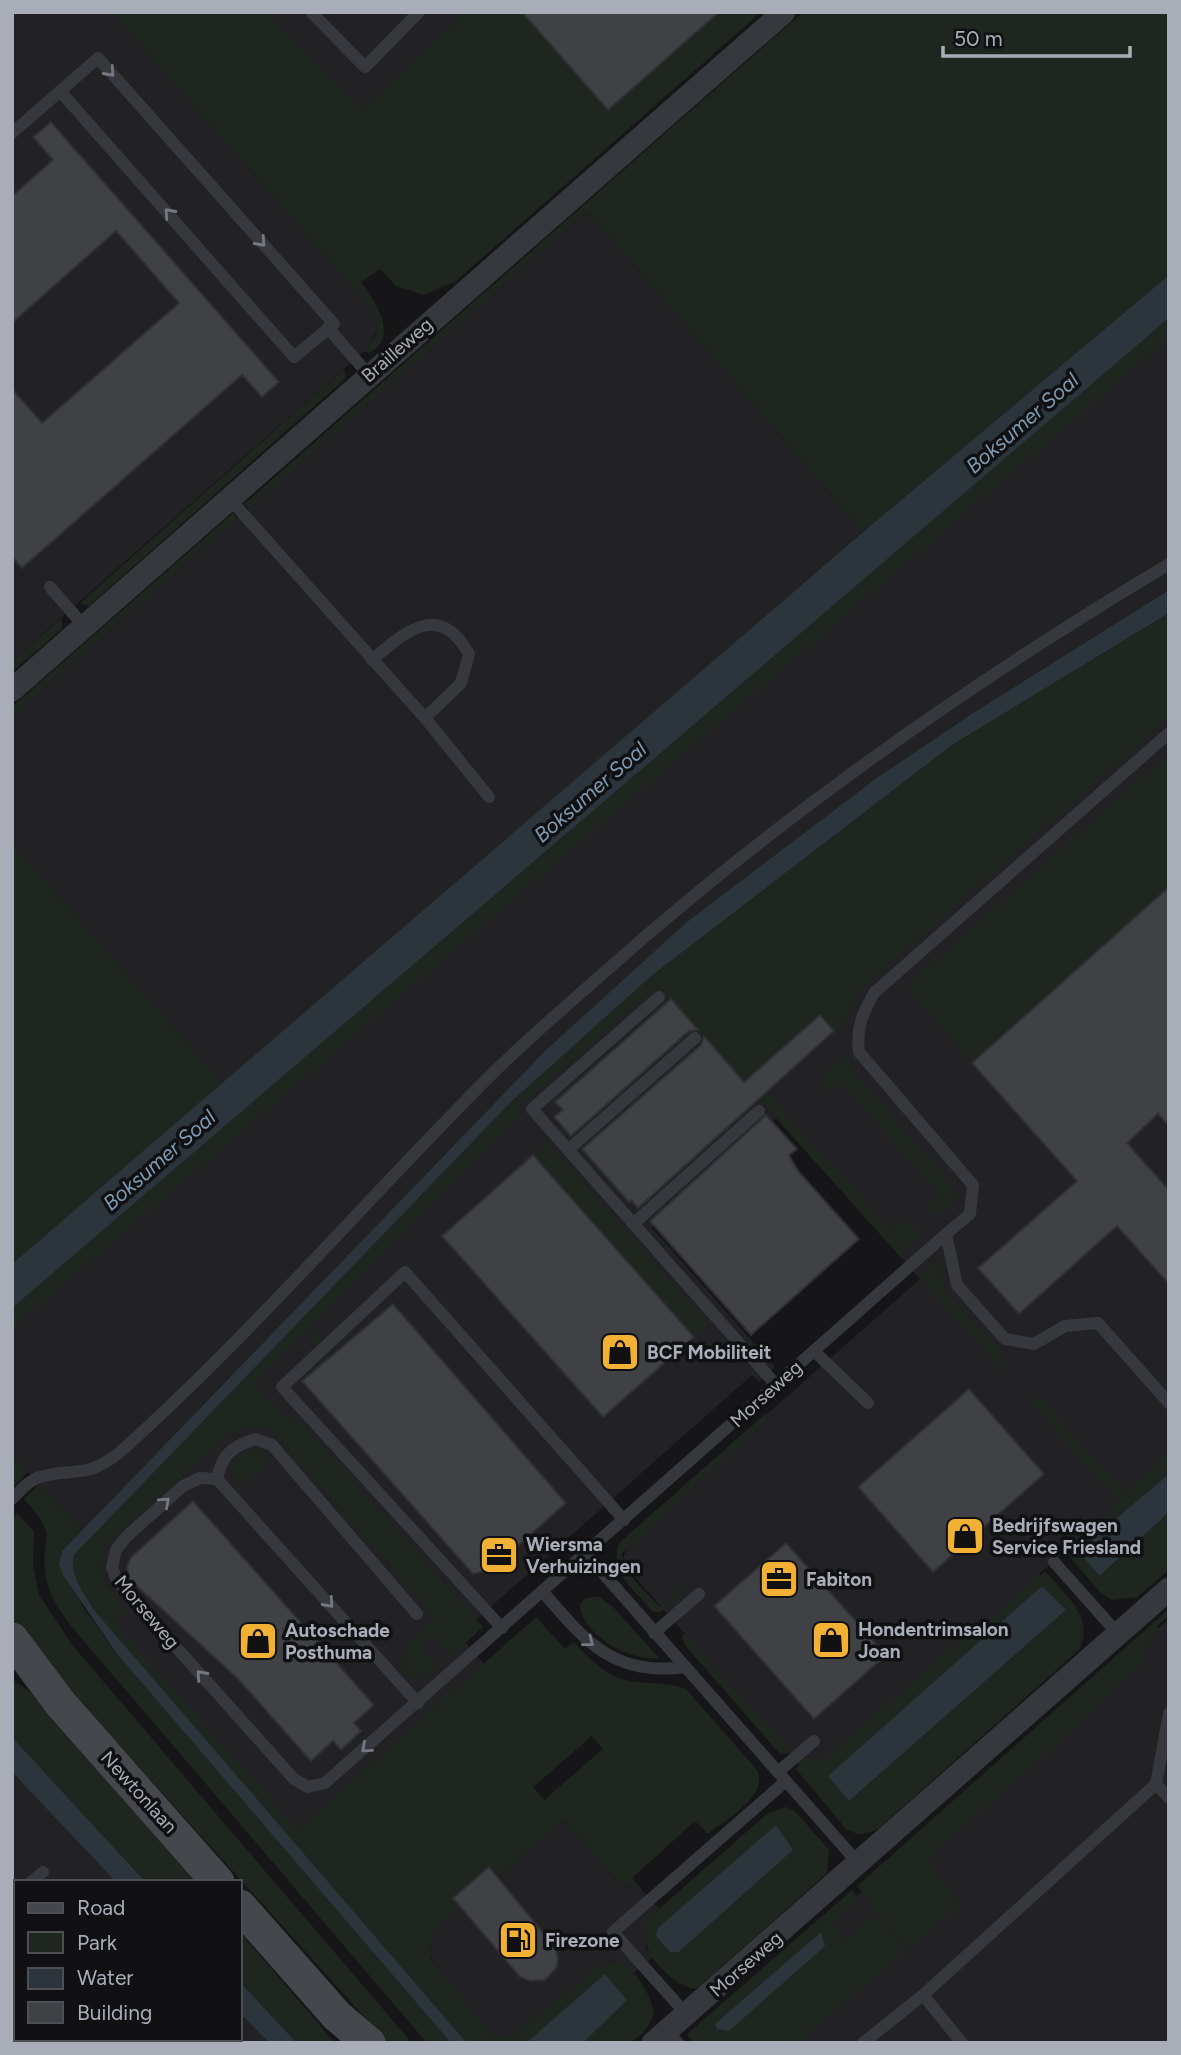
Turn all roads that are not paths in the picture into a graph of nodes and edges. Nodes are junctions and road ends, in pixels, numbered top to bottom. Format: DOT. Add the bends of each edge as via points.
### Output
graph roads {
  1 [pos="311,12"];
  2 [pos="419,12"];
  3 [pos="784,12"];
  4 [pos="60,91"];
  5 [pos="12,132"];
  6 [pos="328,328"];
  7 [pos="369,375"];
  8 [pos="229,498"];
  9 [pos="1169,564"];
  10 [pos="50,587"];
  11 [pos="84,626"];
  12 [pos="372,660"];
  13 [pos="12,690"];
  14 [pos="425,718"];
  15 [pos="1169,733"];
  16 [pos="489,797"];
  17 [pos="659,997"];
  18 [pos="695,1038"];
  19 [pos="759,1111"];
  20 [pos="568,1150"];
  21 [pos="633,1223"];
  22 [pos="946,1234"];
  23 [pos="814,1351"];
  24 [pos="776,1385"];
  25 [pos="869,1403"];
  26 [pos="1169,1403"];
  27 [pos="217,1479"];
  28 [pos="12,1499"];
  29 [pos="624,1520"];
  30 [pos="586,1553"];
  31 [pos="1054,1562"];
  32 [pos="1169,1589"];
  33 [pos="543,1592"];
  34 [pos="699,1594"];
  35 [pos="417,1614"];
  36 [pos="502,1628"];
  37 [pos="654,1633"];
  38 [pos="1118,1634"];
  39 [pos="12,1639"];
  40 [pos="686,1667"];
  41 [pos="12,1670"];
  42 [pos="60,1703"];
  43 [pos="418,1703"];
  44 [pos="1169,1713"];
  45 [pos="814,1741"];
  46 [pos="782,1777"];
  47 [pos="1156,1784"];
  48 [pos="1169,1798"];
  49 [pos="859,1864"];
  50 [pos="43,1872"];
  51 [pos="33,1880"];
  52 [pos="216,1880"];
  53 [pos="242,1908"];
  54 [pos="922,1995"];
  55 [pos="687,2015"];
  56 [pos="346,2029"];
  57 [pos="664,2039"];
  58 [pos="369,2043"];
  59 [pos="863,2043"];
  60 [pos="962,2043"];
  1 -- 2 [label="lane" via="365,67"];
  3 -- 7 [label="street, Brailleweg"];
  4 -- 5 [label="lane"];
  6 -- 4 [label="lane, one-way" via="294,358"];
  4 -- 6 [label="lane, one-way" via="98,58 334,324"];
  6 -- 7 [label="lane"];
  7 -- 8 [label="street, Brailleweg"];
  8 -- 11 [label="street, Brailleweg"];
  8 -- 12 [label="lane"];
  9 -- 28 [label="lane" via="972,687 677,908 489,1077 223,1356 119,1453 104,1465 81,1473 34,1478"];
  10 -- 11 [label="lane"];
  11 -- 13 [label="street, Brailleweg"];
  12 -- 14 [label="lane"];
  12 -- 14 [label="lane" via="401,635 425,624 439,626 461,639 469,654 461,683"];
  14 -- 16 [label="lane"];
  15 -- 22 [label="lane, Morseweg" via="874,993 859,1020 859,1052 973,1185 970,1213"];
  17 -- 20 [label="lane" via="532,1109"];
  18 -- 20 [label="lane"];
  19 -- 21 [label="lane"];
  20 -- 21 [label="lane"];
  21 -- 24 [label="lane"];
  22 -- 23 [label="lane, Morseweg"];
  22 -- 26 [label="lane" via="957,1285 1005,1339 1034,1344 1065,1326 1098,1322"];
  23 -- 24 [label="lane, Morseweg"];
  23 -- 25 [label="lane"];
  24 -- 29 [label="lane, Morseweg"];
  27 -- 35 [label="lane" via="221,1461 233,1447 255,1439 272,1446"];
  27 -- 43 [label="lane, one-way"];
  43 -- 27 [label="lane, Morseweg, one-way" via="325,1783 308,1787 294,1779 117,1581 112,1567 116,1550 126,1537 183,1486 200,1478"];
  29 -- 30 [label="lane, Morseweg"];
  29 -- 36 [label="lane" via="405,1272 282,1387"];
  30 -- 33 [label="lane, Morseweg"];
  30 -- 37 [label="lane"];
  31 -- 38 [label="lane"];
  32 -- 38 [label="street, Morseweg"];
  33 -- 36 [label="lane, Morseweg"];
  33 -- 40 [label="lane, one-way" via="581,1636 611,1658 658,1671"];
  34 -- 37 [label="lane"];
  36 -- 43 [label="lane, Morseweg"];
  37 -- 40 [label="lane"];
  38 -- 49 [label="street, Morseweg"];
  39 -- 42 [label="street, Newtonlaan"];
  40 -- 46 [label="lane"];
  41 -- 42 [label="street, Newtonlaan"];
  42 -- 52 [label="street, Newtonlaan"];
  44 -- 47 [label="lane"];
  45 -- 46 [label="lane"];
  46 -- 49 [label="lane"];
  46 -- 55 [label="lane" via="613,1932"];
  47 -- 48 [label="lane"];
  47 -- 54 [label="lane"];
  49 -- 55 [label="street, Morseweg"];
  50 -- 51 [label="lane"];
  53 -- 56 [label="street"];
  54 -- 59 [label="lane"];
  54 -- 60 [label="lane"];
  55 -- 57 [label="street, Morseweg"];
  56 -- 58 [label="street"];
}
